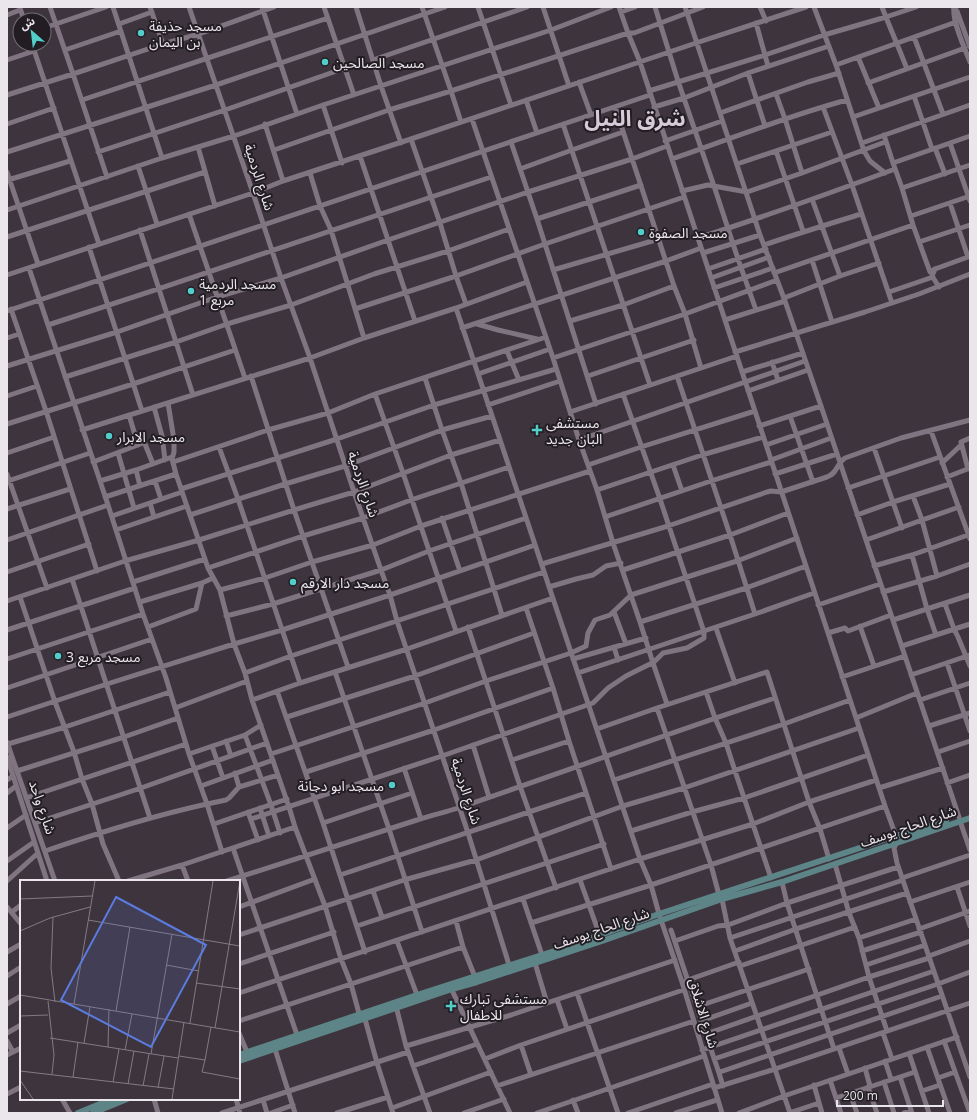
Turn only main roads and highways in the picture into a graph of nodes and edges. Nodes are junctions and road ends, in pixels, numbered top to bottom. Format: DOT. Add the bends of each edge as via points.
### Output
graph roads {
  1 [pos="970,813"];
  2 [pos="970,818"];
  3 [pos="960,819"];
  4 [pos="897,839"];
  5 [pos="720,897"];
  6 [pos="660,917"];
  7 [pos="510,968"];
  8 [pos="451,987"];
  9 [pos="396,1005"];
  10 [pos="362,1018"];
  11 [pos="240,1055"];
  12 [pos="240,1061"];
  13 [pos="110,1100"];
  14 [pos="123,1100"];
  15 [pos="78,1113"];
  16 [pos="93,1113"];
  1 -- 3 [label="main road, شارع الحاج يوسف"];
  2 -- 3 [label="main road, شارع الحاج يوسف"];
  3 -- 4 [label="main road, شارع الحاج يوسف"];
  4 -- 5 [label="main road, شارع الحاج يوسف" via="771,878"];
  4 -- 5 [label="main road, شارع الحاج يوسف" via="782,882"];
  5 -- 6 [label="main road, شارع الحاج يوسف"];
  6 -- 7 [label="main road, شارع الحاج يوسف" via="542,955"];
  6 -- 7 [label="main road, شارع الحاج يوسف" via="602,941 535,963"];
  7 -- 8 [label="main road, شارع الحاج يوسف" via="475,977"];
  7 -- 8 [label="main road, شارع الحاج يوسف" via="477,982"];
  8 -- 9 [label="main road, شارع الحاج يوسف"];
  8 -- 9 [label="main road, شارع الحاج يوسف" via="417,995"];
  9 -- 10 [label="main road, شارع الحاج يوسف"];
  10 -- 11 [label="main road, شارع الحاج يوسف" via="297,1035"];
  10 -- 12 [label="main road, شارع الحاج يوسف"];
  13 -- 15 [label="main road"];
  14 -- 16 [label="main road"];
}
